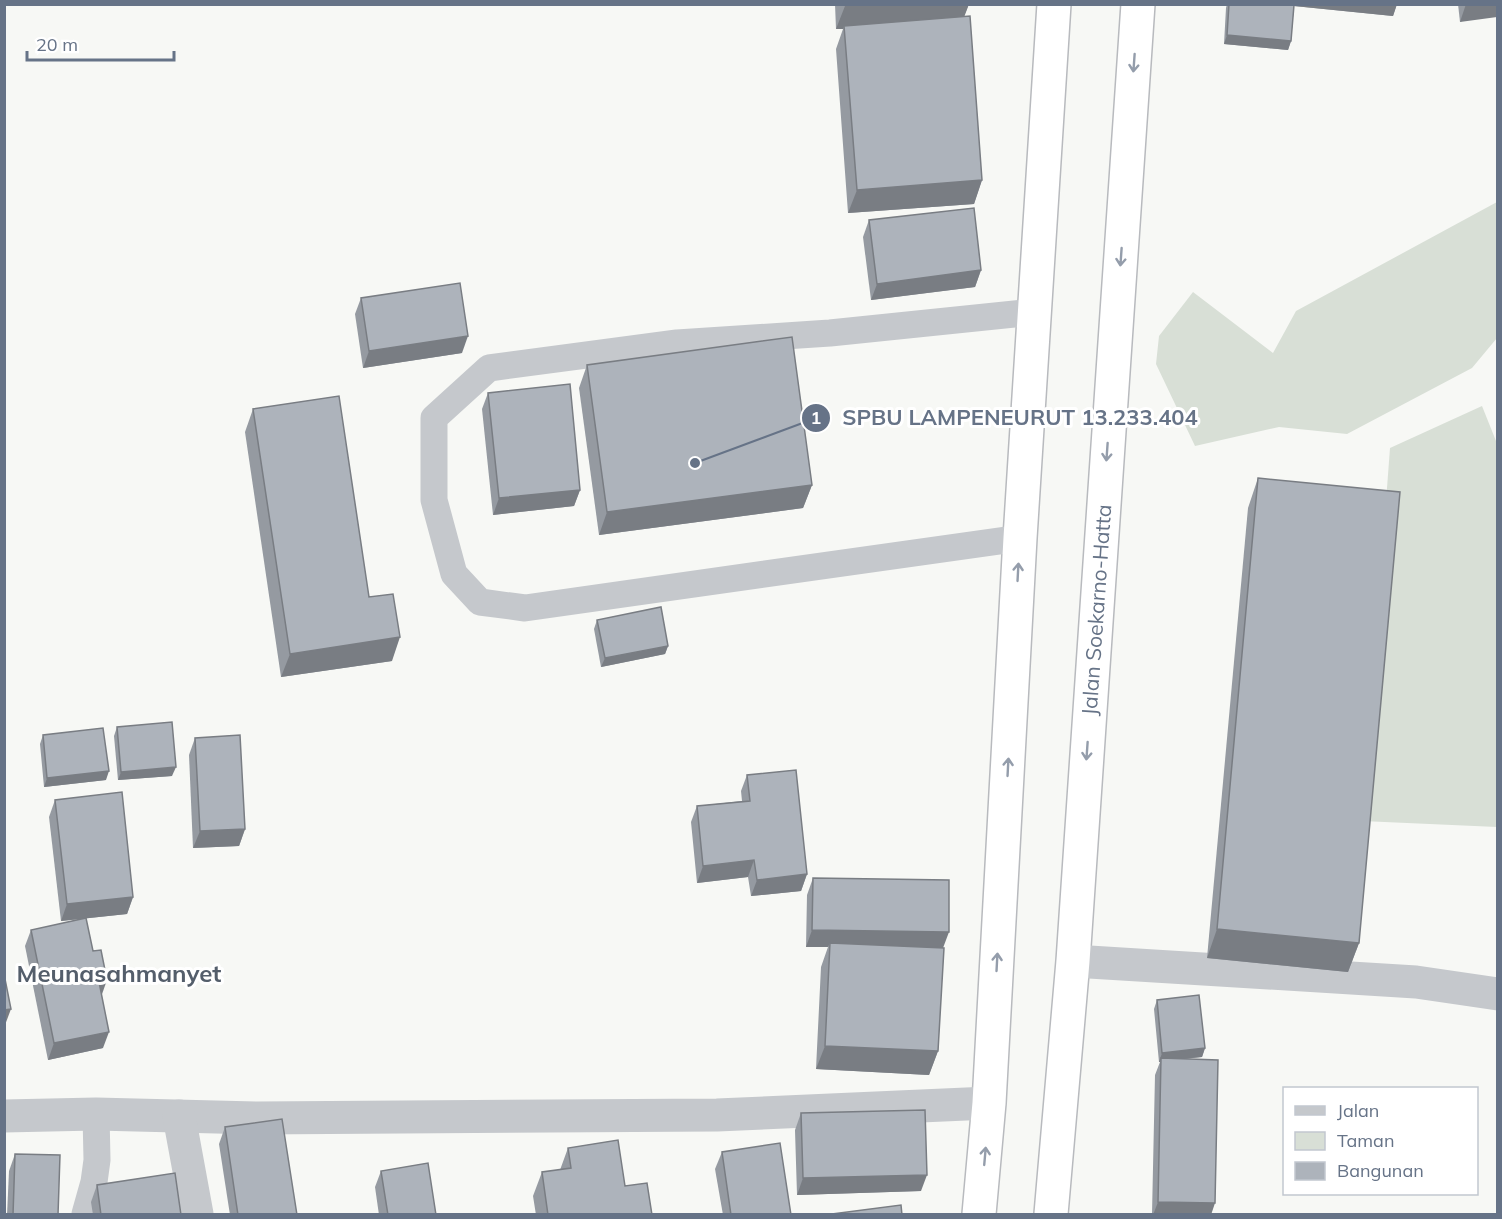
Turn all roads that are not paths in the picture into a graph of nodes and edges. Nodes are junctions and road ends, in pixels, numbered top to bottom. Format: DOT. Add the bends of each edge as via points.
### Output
graph roads {
  1 [pos="1054,4"];
  2 [pos="1138,4"];
  3 [pos="1034,312"];
  4 [pos="1020,538"];
  5 [pos="1072,961"];
  6 [pos="1497,994"];
  7 [pos="989,1103"];
  8 [pos="96,1114"];
  9 [pos="4,1116"];
  10 [pos="179,1116"];
  11 [pos="85,1215"];
  12 [pos="197,1215"];
  13 [pos="979,1215"];
  14 [pos="1051,1215"];
  1 -- 3 [label="highway"];
  2 -- 5 [label="highway, Jalan Soekarno-Hatta, one-way"];
  3 -- 4 [label="highway"];
  3 -- 4 [label="lane" via="830,333 677,343 489,368 434,418 434,500 454,574 480,602 525,608"];
  7 -- 4 [label="highway, one-way"];
  5 -- 6 [label="street" via="1416,982"];
  5 -- 14 [label="highway, Jalan Soekarno-Hatta"];
  7 -- 10 [label="street" via="717,1115"];
  13 -- 7 [label="highway, one-way"];
  8 -- 9 [label="street"];
  8 -- 10 [label="street"];
  8 -- 11 [label="lane" via="97,1160"];
  10 -- 12 [label="street"];
}
